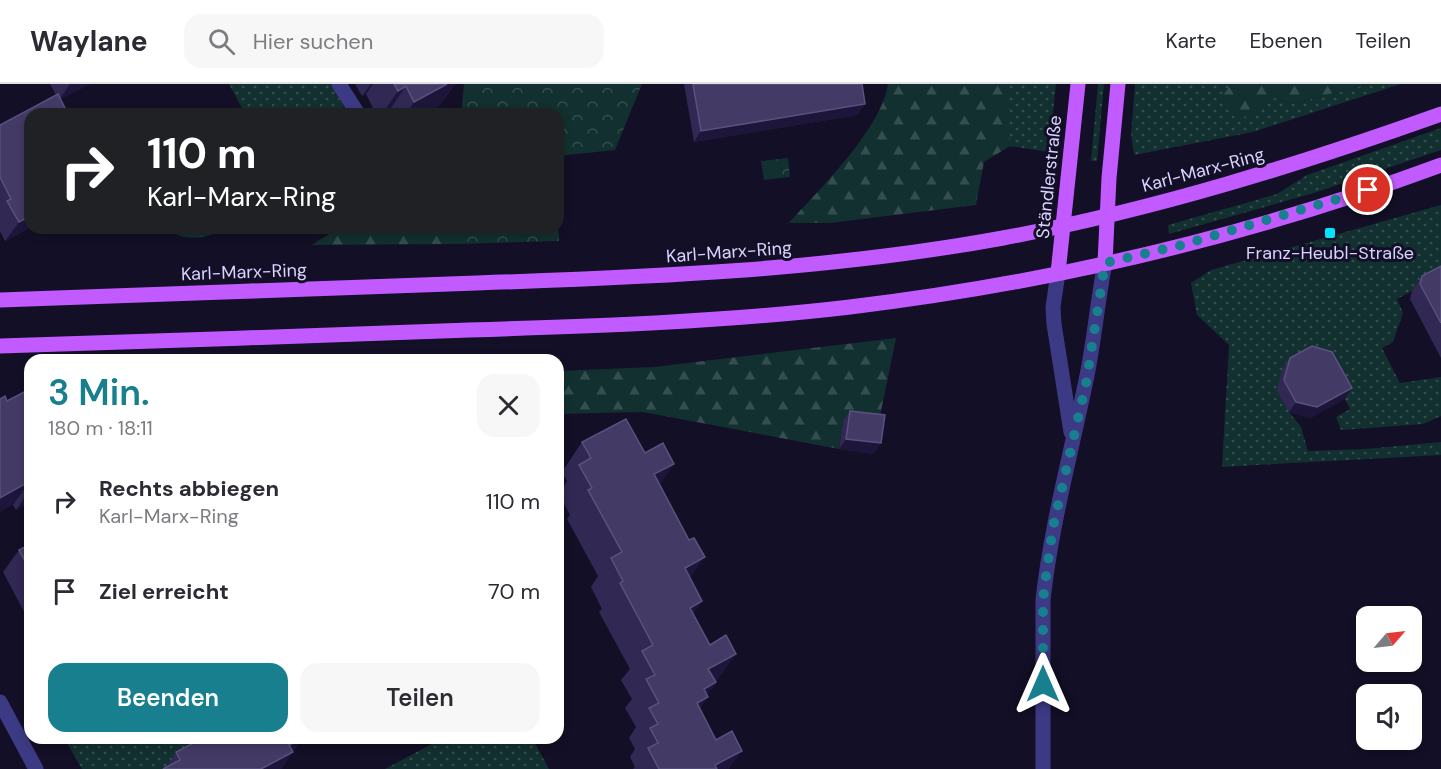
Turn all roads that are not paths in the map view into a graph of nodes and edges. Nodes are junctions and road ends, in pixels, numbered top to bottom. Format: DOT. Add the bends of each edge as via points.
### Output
graph roads {
  1 [pos="339,84"];
  2 [pos="1078,84"];
  3 [pos="1118,84"];
  4 [pos="354,108"];
  5 [pos="1441,114"];
  6 [pos="1441,165"];
  7 [pos="1106,215"];
  8 [pos="1064,224"];
  9 [pos="1105,263"];
  10 [pos="1058,273"];
  11 [pos="0,300"];
  12 [pos="0,346"];
  13 [pos="1072,438"];
  14 [pos="0,702"];
  15 [pos="36,769"];
  16 [pos="1043,769"];
  1 -- 4 [label="street"];
  2 -- 8 [label="main road, Ständlerstraße"];
  3 -- 7 [label="main road"];
  5 -- 7 [label="main road, Karl-Marx-Ring" via="1287,168"];
  6 -- 9 [label="main road" via="1311,208"];
  7 -- 8 [label="main road, Karl-Marx-Ring"];
  7 -- 9 [label="main road"];
  8 -- 10 [label="main road, Ständlerstraße"];
  8 -- 11 [label="main road, Karl-Marx-Ring" via="1004,238 794,267 633,278"];
  9 -- 10 [label="main road"];
  9 -- 13 [label="street" via="1086,384"];
  10 -- 12 [label="main road" via="851,307 702,322"];
  10 -- 13 [label="street" via="1054,324"];
  13 -- 16 [label="street" via="1053,527 1043,600"];
  14 -- 15 [label="street"];
}
